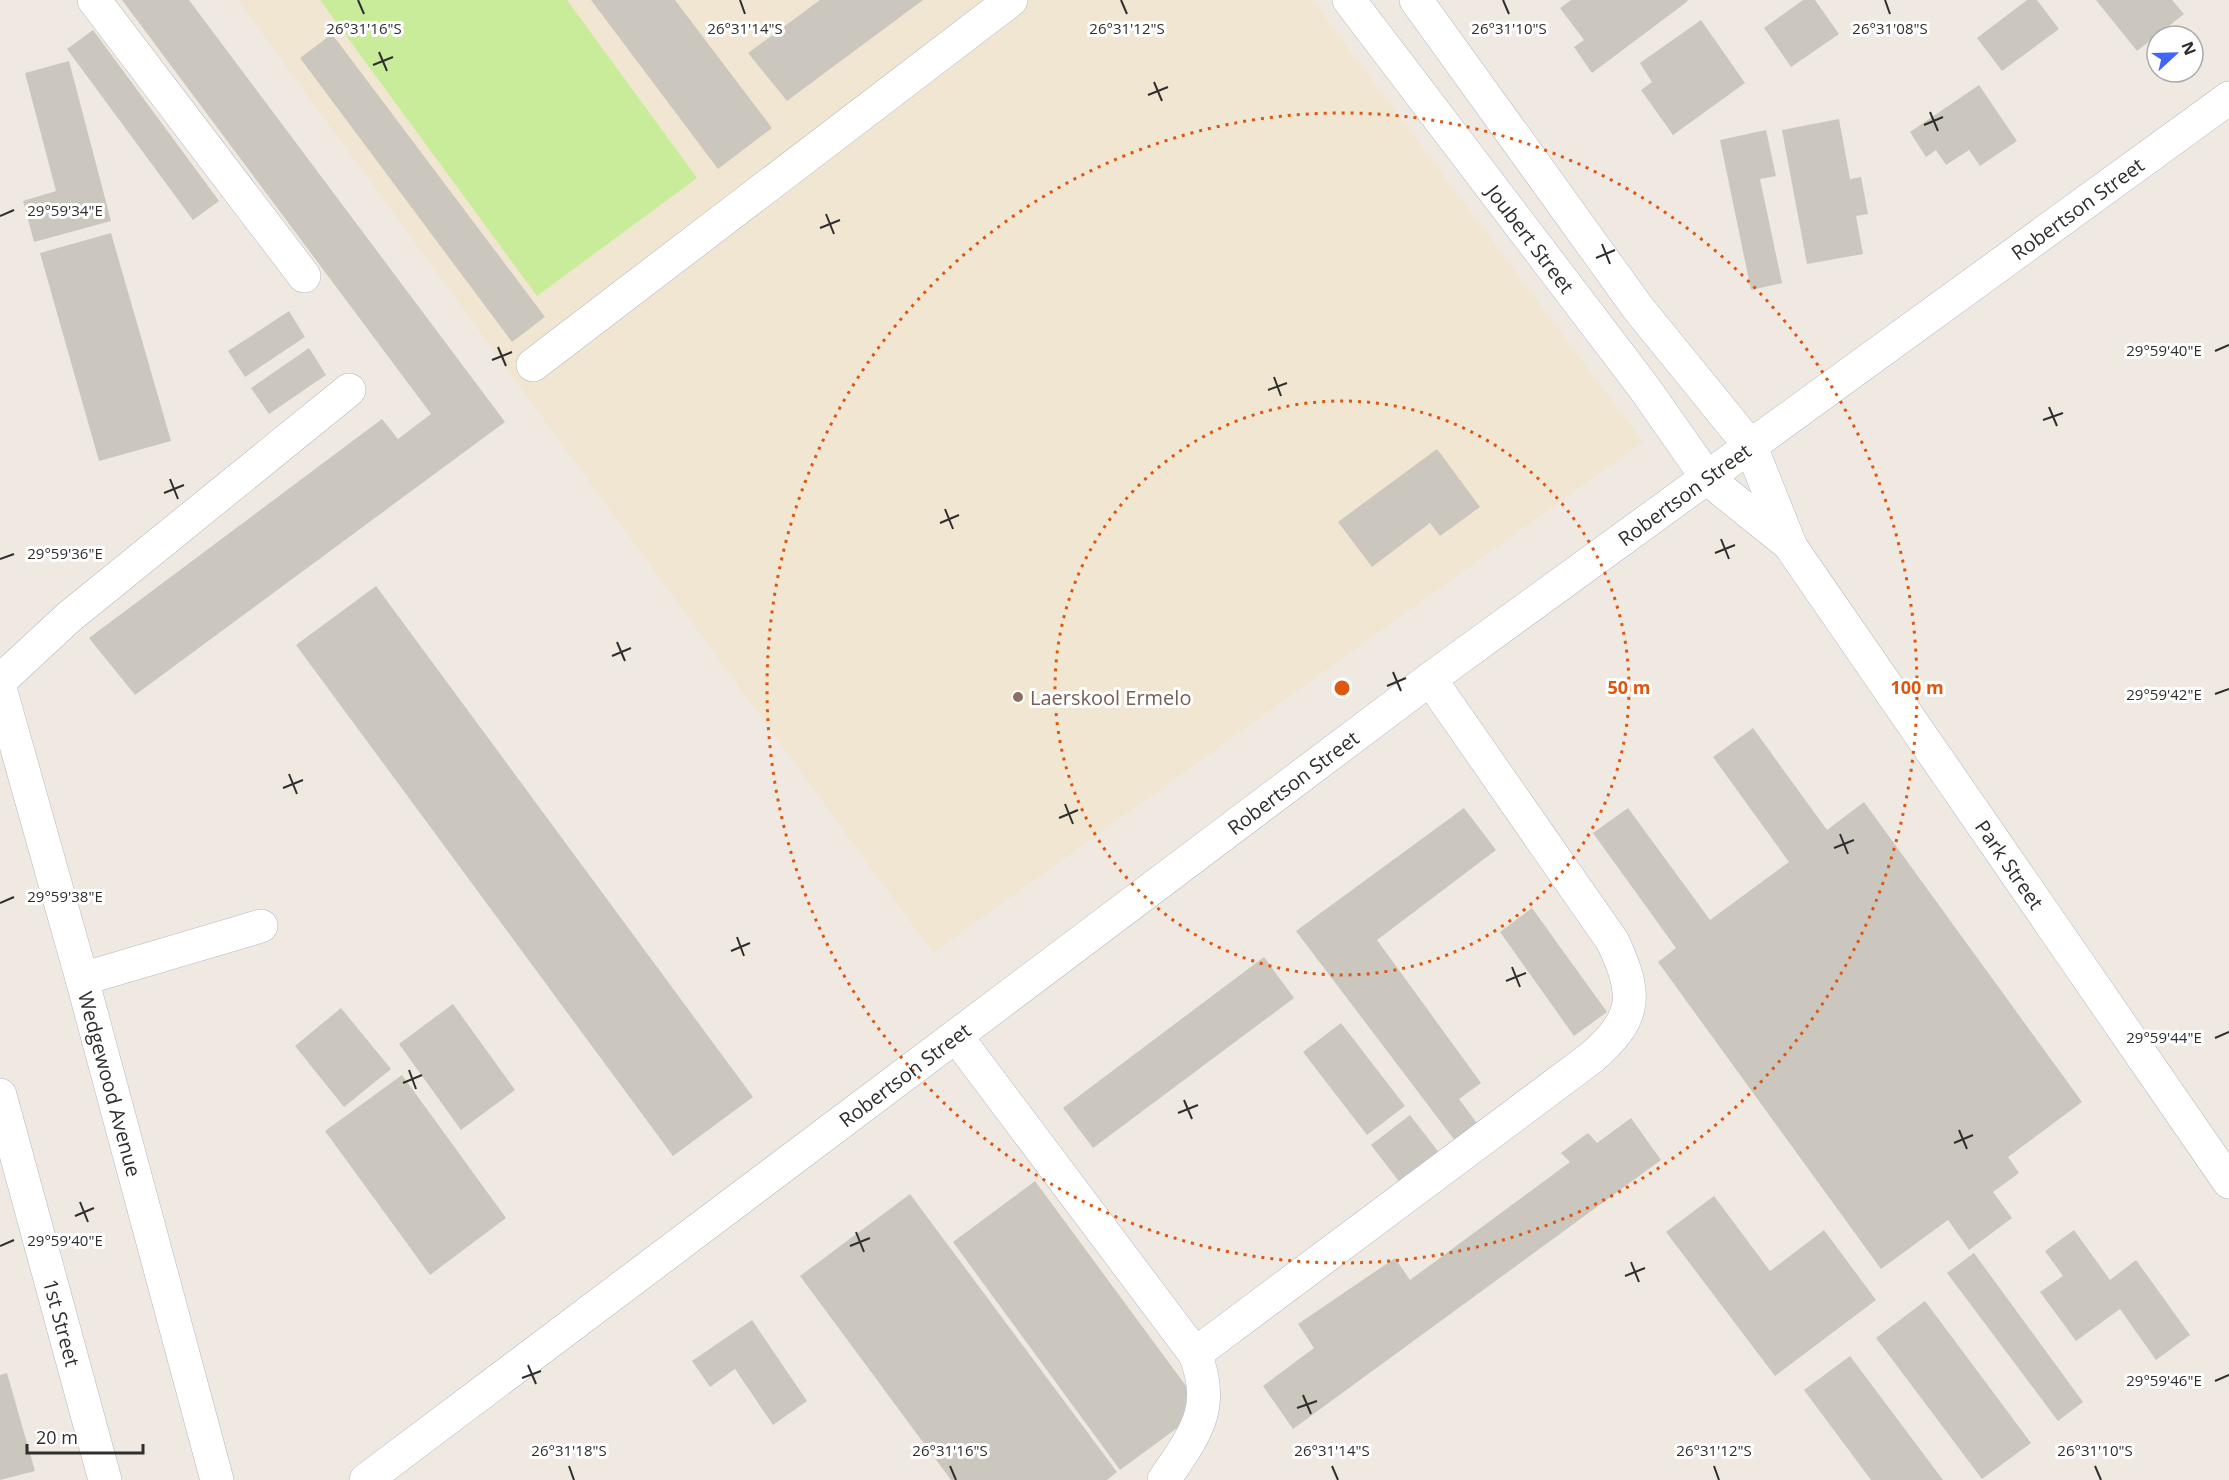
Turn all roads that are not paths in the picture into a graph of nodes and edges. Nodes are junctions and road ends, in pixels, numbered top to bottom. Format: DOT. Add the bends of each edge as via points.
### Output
graph roads {
  1 [pos="94,0"];
  2 [pos="1011,0"];
  3 [pos="1349,0"];
  4 [pos="1416,0"];
  5 [pos="2229,98"];
  6 [pos="304,276"];
  7 [pos="533,365"];
  8 [pos="349,390"];
  9 [pos="1751,447"];
  10 [pos="1708,479"];
  11 [pos="1791,547"];
  12 [pos="1430,679"];
  13 [pos="0,681"];
  14 [pos="0,688"];
  15 [pos="261,926"];
  16 [pos="82,979"];
  17 [pos="956,1036"];
  18 [pos="0,1095"];
  19 [pos="2229,1182"];
  20 [pos="1195,1354"];
  21 [pos="105,1480"];
  22 [pos="217,1480"];
  23 [pos="366,1480"];
  24 [pos="1164,1480"];
  1 -- 6 [label="street"];
  2 -- 7 [label="street"];
  3 -- 10 [label="street, Joubert Street" via="1646,389"];
  4 -- 9 [label="street" via="1638,308"];
  5 -- 9 [label="street, Robertson Street"];
  8 -- 13 [label="street" via="69,617"];
  9 -- 10 [label="street, Robertson Street"];
  9 -- 11 [label="street, Park Street"];
  10 -- 11 [label="street, Park Street"];
  10 -- 12 [label="street, Robertson Street"];
  11 -- 19 [label="street, Park Street"];
  12 -- 17 [label="street, Robertson Street"];
  12 -- 20 [label="street" via="1612,942 1630,992 1628,1012 1622,1026 1591,1058"];
  14 -- 16 [label="street, Wedgewood Avenue"];
  15 -- 16 [label="street"];
  16 -- 22 [label="street, Wedgewood Avenue"];
  17 -- 20 [label="street"];
  17 -- 23 [label="street, Robertson Street"];
  18 -- 21 [label="street, 1st Street"];
  20 -- 24 [label="street" via="1205,1405"];
}
